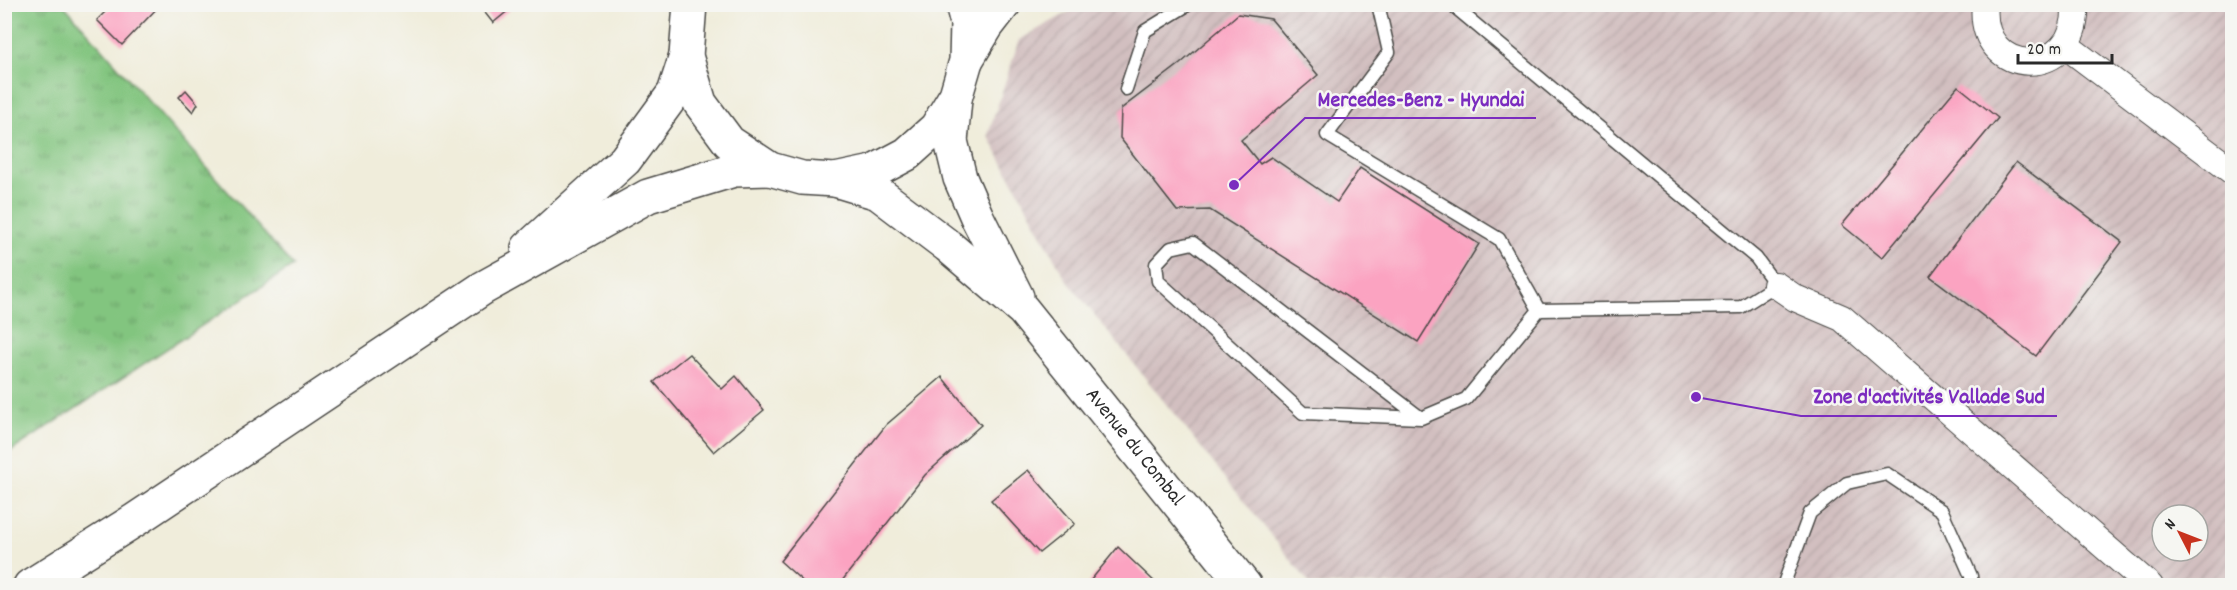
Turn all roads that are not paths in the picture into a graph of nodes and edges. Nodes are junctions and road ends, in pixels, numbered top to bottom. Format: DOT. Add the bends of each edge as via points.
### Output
graph roads {
  1 [pos="690,4"];
  2 [pos="962,4"];
  3 [pos="1005,4"];
  4 [pos="1189,4"];
  5 [pos="1378,4"];
  6 [pos="1451,4"];
  7 [pos="1985,4"];
  8 [pos="2075,4"];
  9 [pos="2066,45"];
  10 [pos="686,56"];
  11 [pos="966,61"];
  12 [pos="1126,89"];
  13 [pos="956,95"];
  14 [pos="770,169"];
  15 [pos="2232,171"];
  16 [pos="835,180"];
  17 [pos="1776,285"];
  18 [pos="483,288"];
  19 [pos="1023,310"];
  20 [pos="1539,310"];
  21 [pos="1422,418"];
  22 [pos="30,585"];
  23 [pos="1245,585"];
  24 [pos="1783,585"];
  25 [pos="1972,585"];
  26 [pos="2150,585"];
  1 -- 10 [label="main road"];
  2 -- 11 [label="main road" via="967,23"];
  3 -- 11 [label="main road"];
  4 -- 12 [label="lane" via="1145,31"];
  5 -- 20 [label="lane" via="1389,52 1327,135 1499,239"];
  6 -- 17 [label="lane" via="1756,258"];
  7 -- 9 [label="street" via="1986,33 2007,56 2022,62 2038,61 2053,56"];
  8 -- 9 [label="street" via="2073,32"];
  9 -- 15 [label="street"];
  10 -- 14 [label="main road" via="700,103 717,126 729,142"];
  10 -- 18 [label="main road" via="674,93 625,160"];
  11 -- 13 [label="main road"];
  13 -- 16 [label="main road" via="936,128 907,154 873,172"];
  13 -- 19 [label="main road" via="951,141 960,178"];
  14 -- 16 [label="main road" via="802,178"];
  14 -- 18 [label="main road" via="734,170 648,196"];
  16 -- 19 [label="main road" via="878,194 948,246"];
  17 -- 20 [label="lane" via="1741,308"];
  17 -- 26 [label="street" via="1795,298 1842,318"];
  18 -- 22 [label="main road" via="135,520"];
  19 -- 23 [label="main road, Avenue du Combal"];
  20 -- 21 [label="lane" via="1466,399"];
  21 -- 21 [label="lane" via="1303,413 1158,282 1156,264 1171,248 1193,243"];
  24 -- 25 [label="lane" via="1810,513 1847,483 1887,474 1942,511"];
}
